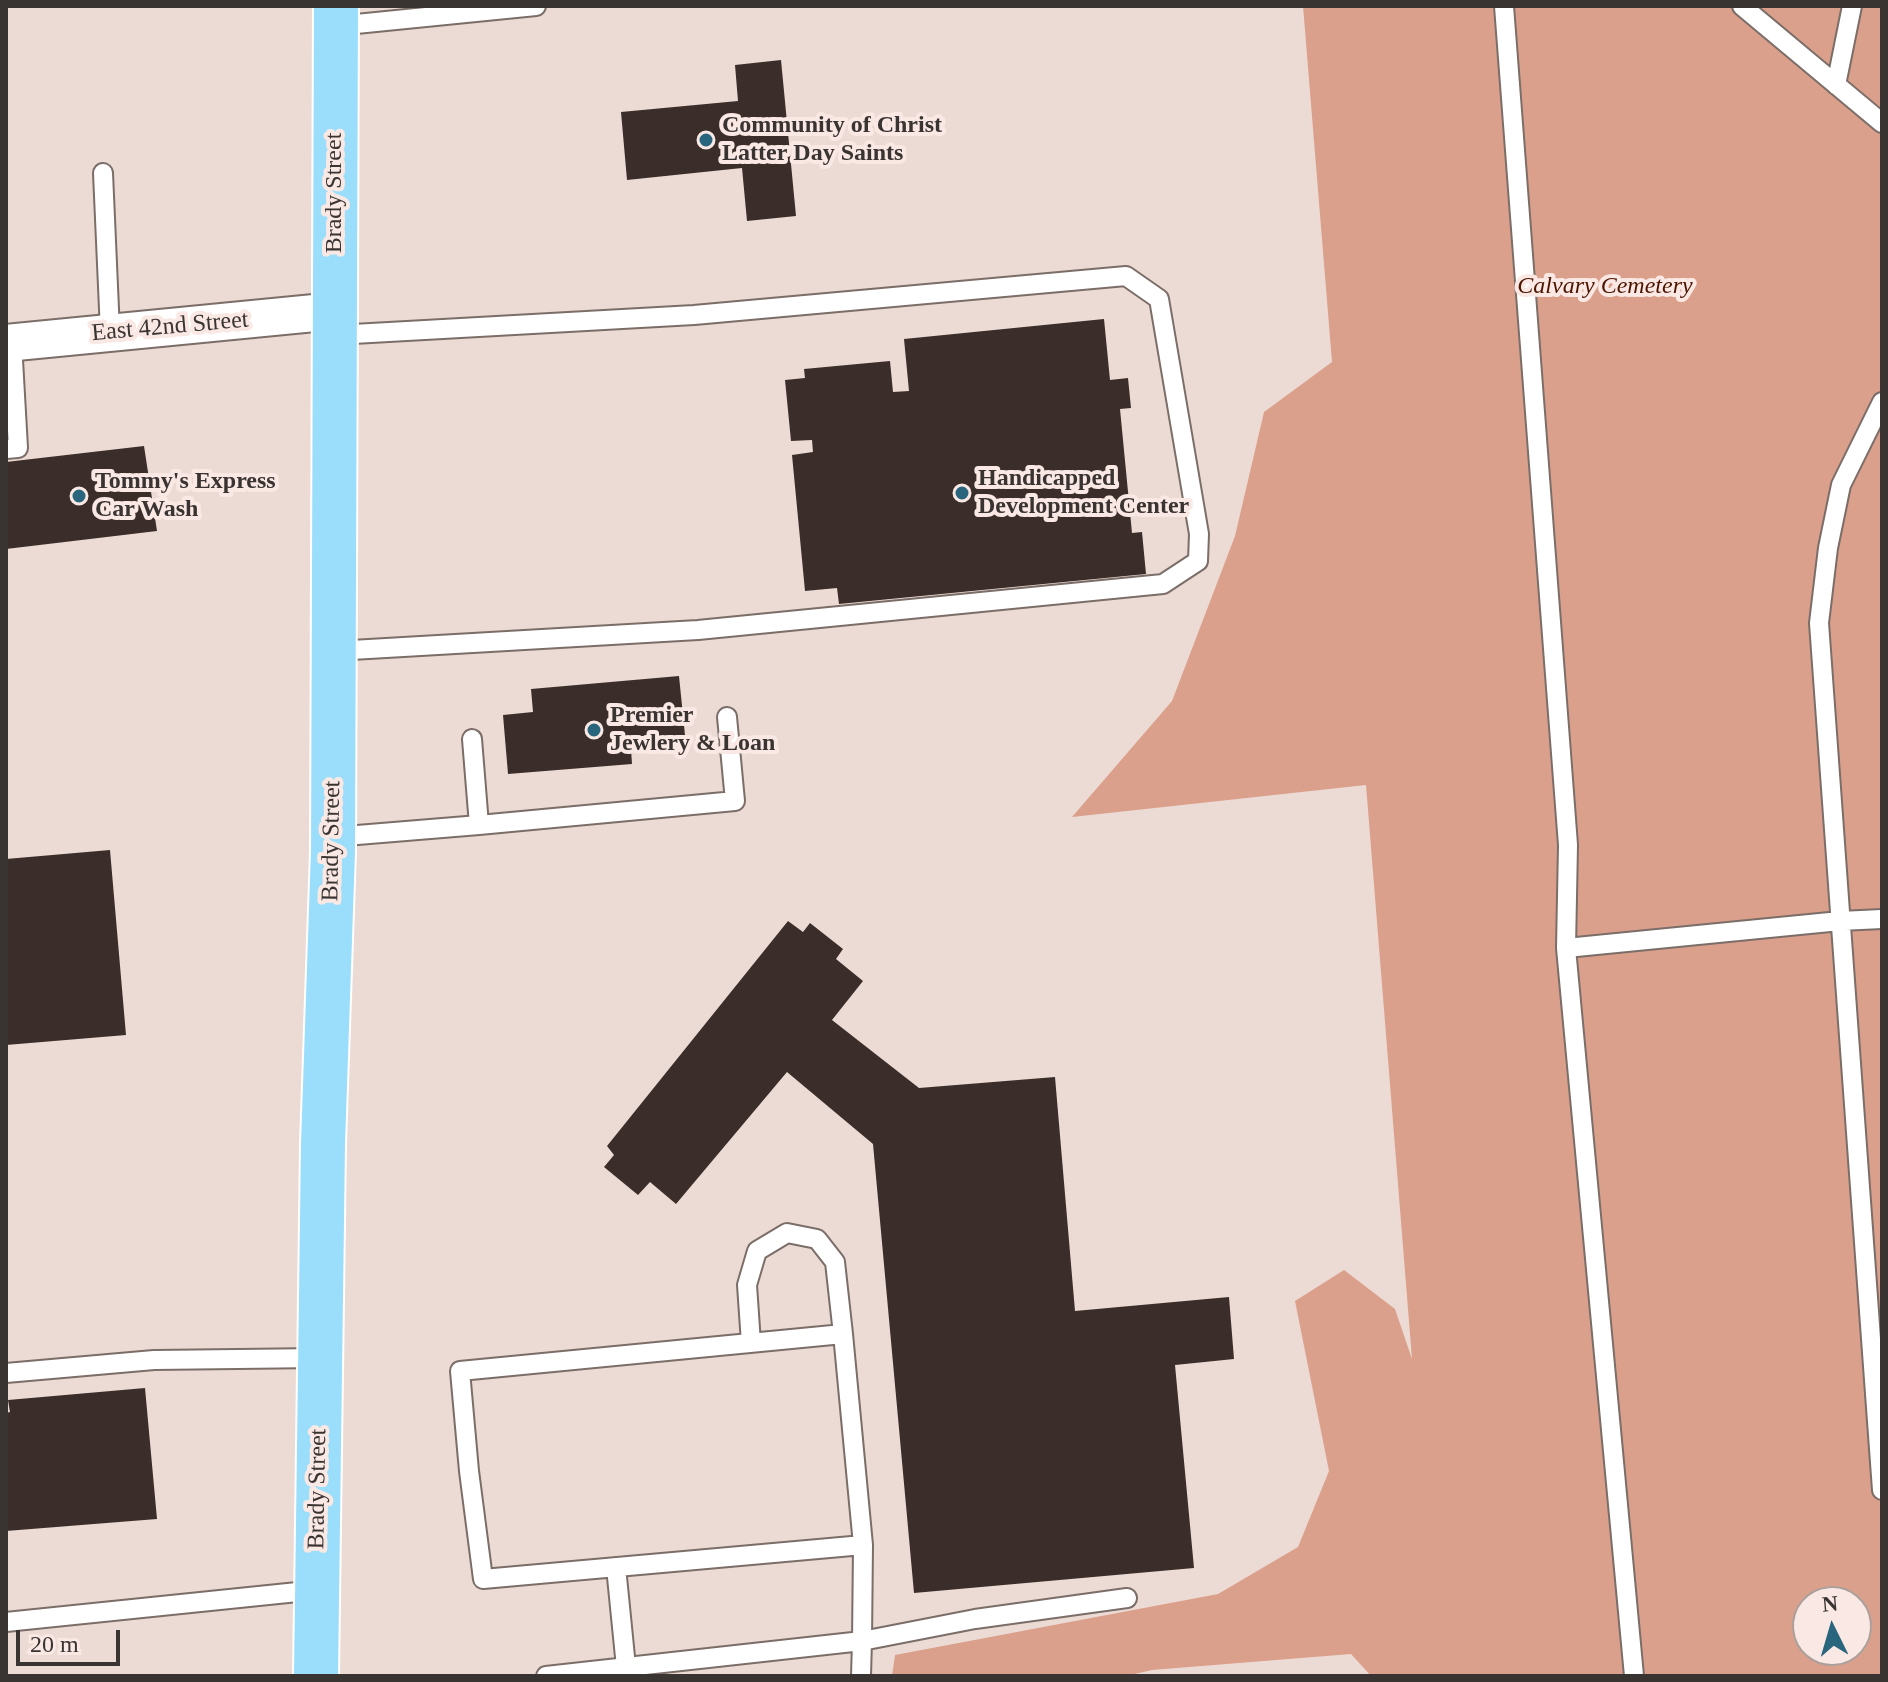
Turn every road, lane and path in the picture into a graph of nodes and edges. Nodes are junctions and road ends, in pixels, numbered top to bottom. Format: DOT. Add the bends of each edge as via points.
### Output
graph roads {
  1 [pos="536,6"];
  2 [pos="1504,6"];
  3 [pos="1742,6"];
  4 [pos="1852,6"];
  5 [pos="336,16"];
  6 [pos="1836,85"];
  7 [pos="1882,123"];
  8 [pos="103,173"];
  9 [pos="335,323"];
  10 [pos="110,332"];
  11 [pos="9,342"];
  12 [pos="1882,402"];
  13 [pos="6,449"];
  14 [pos="333,651"];
  15 [pos="727,717"];
  16 [pos="472,739"];
  17 [pos="479,825"];
  18 [pos="333,837"];
  19 [pos="1882,919"];
  20 [pos="1840,921"];
  21 [pos="1566,948"];
  22 [pos="843,1334"];
  23 [pos="751,1343"];
  24 [pos="320,1358"];
  25 [pos="6,1373"];
  26 [pos="1882,1490"];
  27 [pos="863,1545"];
  28 [pos="616,1567"];
  29 [pos="317,1590"];
  30 [pos="1127,1598"];
  31 [pos="6,1622"];
  32 [pos="862,1641"];
  33 [pos="626,1667"];
  34 [pos="316,1676"];
  35 [pos="546,1676"];
  36 [pos="861,1676"];
  37 [pos="1634,1676"];
  1 -- 5 [label="lane"];
  2 -- 21 [label="lane" via="1568,845"];
  3 -- 6 [label="lane"];
  4 -- 6 [label="lane"];
  5 -- 9 [label="highway, Brady Street"];
  6 -- 7 [label="lane"];
  8 -- 10 [label="lane"];
  9 -- 10 [label="street, East 42nd Street"];
  9 -- 14 [label="highway, Brady Street"];
  9 -- 14 [label="lane" via="694,315 1126,276 1159,299 1199,534 1198,561 1163,584 698,630"];
  10 -- 11 [label="street, East 42nd Street"];
  11 -- 13 [label="lane" via="18,448"];
  12 -- 20 [label="lane" via="1841,485 1819,623"];
  14 -- 18 [label="highway, Brady Street"];
  15 -- 17 [label="lane" via="735,801"];
  16 -- 17 [label="lane"];
  17 -- 18 [label="lane"];
  18 -- 24 [label="highway, Brady Street"];
  19 -- 20 [label="lane"];
  20 -- 21 [label="lane"];
  20 -- 26 [label="lane"];
  21 -- 37 [label="lane"];
  22 -- 23 [label="lane"];
  22 -- 23 [label="lane" via="835,1262 817,1239 787,1233 757,1251 747,1285"];
  22 -- 27 [label="lane"];
  23 -- 28 [label="lane" via="460,1371 483,1579"];
  24 -- 25 [label="lane" via="154,1360"];
  24 -- 29 [label="highway, Brady Street"];
  27 -- 28 [label="lane"];
  27 -- 32 [label="lane"];
  28 -- 33 [label="lane"];
  29 -- 31 [label="lane"];
  29 -- 34 [label="highway, Brady Street"];
  30 -- 32 [label="lane"];
  32 -- 33 [label="lane"];
  32 -- 36 [label="lane"];
  33 -- 35 [label="lane"];
}
